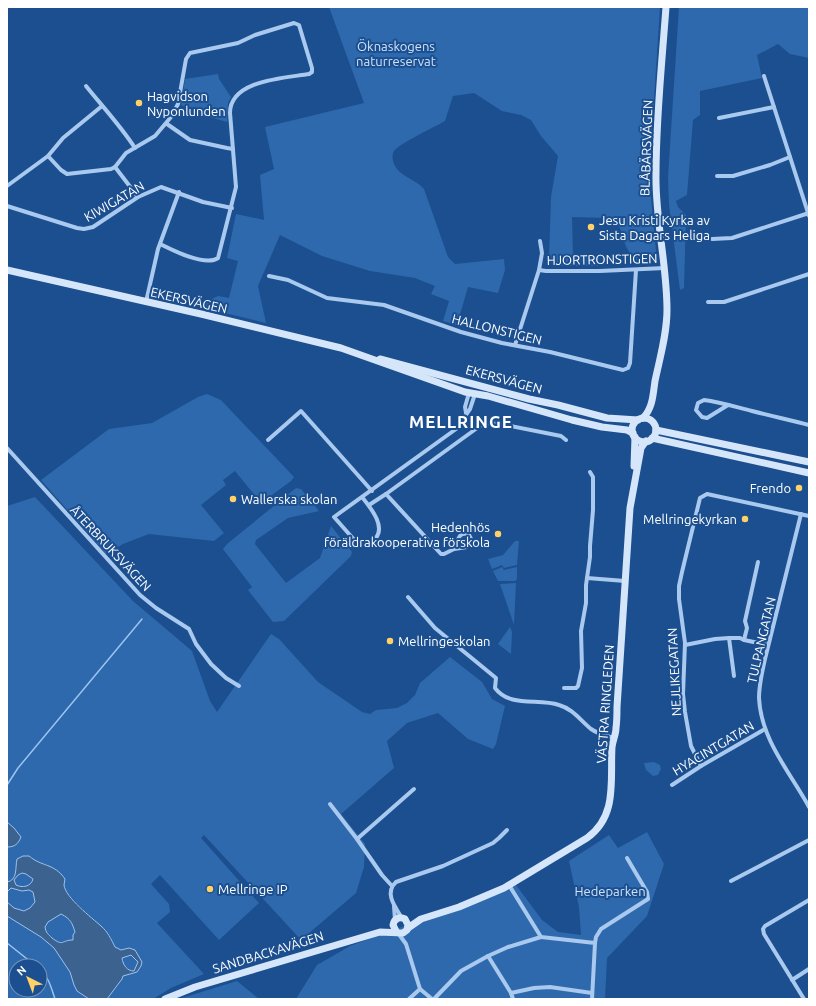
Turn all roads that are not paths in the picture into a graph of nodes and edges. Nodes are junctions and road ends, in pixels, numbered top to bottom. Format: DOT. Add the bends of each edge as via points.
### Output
graph roads {
  1 [pos="666,7"];
  2 [pos="764,76"];
  3 [pos="86,86"];
  4 [pos="102,106"];
  5 [pos="774,107"];
  6 [pos="719,118"];
  7 [pos="167,124"];
  8 [pos="135,148"];
  9 [pos="233,148"];
  10 [pos="48,156"];
  11 [pos="790,157"];
  12 [pos="115,167"];
  13 [pos="717,176"];
  14 [pos="7,186"];
  15 [pos="179,192"];
  16 [pos="138,198"];
  17 [pos="7,206"];
  18 [pos="232,208"];
  19 [pos="809,214"];
  20 [pos="712,240"];
  21 [pos="540,241"];
  22 [pos="160,244"];
  23 [pos="665,268"];
  24 [pos="7,270"];
  25 [pos="539,270"];
  26 [pos="636,270"];
  27 [pos="809,274"];
  28 [pos="269,276"];
  29 [pos="146,302"];
  30 [pos="708,302"];
  31 [pos="515,345"];
  32 [pos="365,356"];
  33 [pos="475,384"];
  34 [pos="472,393"];
  35 [pos="728,405"];
  36 [pos="651,407"];
  37 [pos="641,419"];
  38 [pos="809,425"];
  39 [pos="655,427"];
  40 [pos="634,435"];
  41 [pos="268,440"];
  42 [pos="566,440"];
  43 [pos="649,440"];
  44 [pos="7,448"];
  45 [pos="809,462"];
  46 [pos="636,466"];
  47 [pos="590,472"];
  48 [pos="809,473"];
  49 [pos="372,491"];
  50 [pos="386,494"];
  51 [pos="362,497"];
  52 [pos="369,505"];
  53 [pos="801,514"];
  54 [pos="809,516"];
  55 [pos="454,549"];
  56 [pos="758,562"];
  57 [pos="588,578"];
  58 [pos="625,581"];
  59 [pos="408,597"];
  60 [pos="729,638"];
  61 [pos="744,640"];
  62 [pos="685,644"];
  63 [pos="768,645"];
  64 [pos="734,676"];
  65 [pos="239,686"];
  66 [pos="564,688"];
  67 [pos="765,729"];
  68 [pos="614,738"];
  69 [pos="701,766"];
  70 [pos="672,785"];
  71 [pos="414,789"];
  72 [pos="330,804"];
  73 [pos="809,807"];
  74 [pos="507,830"];
  75 [pos="357,839"];
  76 [pos="809,840"];
  77 [pos="627,858"];
  78 [pos="731,881"];
  79 [pos="509,885"];
  80 [pos="392,886"];
  81 [pos="809,900"];
  82 [pos="394,906"];
  83 [pos="421,919"];
  84 [pos="399,920"];
  85 [pos="407,929"];
  86 [pos="380,932"];
  87 [pos="397,932"];
  88 [pos="541,937"];
  89 [pos="595,943"];
  90 [pos="406,944"];
  91 [pos="488,956"];
  92 [pos="809,969"];
  93 [pos="792,980"];
  94 [pos="420,989"];
  95 [pos="511,993"];
  96 [pos="592,993"];
  97 [pos="165,999"];
  98 [pos="409,999"];
  99 [pos="433,999"];
  100 [pos="512,999"];
  101 [pos="592,999"];
  102 [pos="804,999"];
  1 -- 23 [label="street, BLÅBÄRSVÄGEN" via="656,179 657,211"];
  2 -- 5 [label="street"];
  3 -- 4 [label="street"];
  4 -- 8 [label="street" via="122,128"];
  4 -- 10 [label="street" via="64,138"];
  5 -- 6 [label="street"];
  5 -- 11 [label="street"];
  7 -- 8 [label="street" via="155,136"];
  7 -- 9 [label="street" via="190,140"];
  7 -- 9 [label="street" via="178,104 186,59 190,53 238,43 255,35 298,24 312,72 257,83 237,96 230,110"];
  8 -- 12 [label="street" via="126,152"];
  9 -- 18 [label="street" via="236,188"];
  10 -- 12 [label="street" via="67,174"];
  10 -- 14 [label="street"];
  11 -- 13 [label="street" via="733,176"];
  11 -- 19 [label="street"];
  12 -- 16 [label="street"];
  15 -- 16 [label="street, KIWIGATAN" via="161,187"];
  15 -- 18 [label="street, KIWIGATAN" via="203,202"];
  15 -- 22 [label="street"];
  16 -- 17 [label="street, KIWIGATAN" via="96,225 84,229"];
  18 -- 22 [label="street" via="216,260 189,258"];
  19 -- 20 [label="street" via="732,238"];
  21 -- 25 [label="street" via="542,253"];
  22 -- 29 [label="street"];
  23 -- 26 [label="street, HJORTRONSTIGEN"];
  23 -- 36 [label="street, BLÅBÄRSVÄGEN" via="667,310 664,346"];
  24 -- 29 [label="street, EKERSVÄGEN"];
  25 -- 26 [label="street, HJORTRONSTIGEN"];
  25 -- 31 [label="street"];
  26 -- 31 [label="street, HALLONSTIGEN" via="628,368 623,370"];
  27 -- 30 [label="street" via="724,302"];
  28 -- 31 [label="street, HALLONSTIGEN" via="288,280 327,298 384,305 461,332"];
  29 -- 32 [label="street, EKERSVÄGEN" via="341,348"];
  32 -- 33 [label="street, EKERSVÄGEN"];
  32 -- 34 [label="street, EKERSVÄGEN"];
  33 -- 34 [label="street"];
  33 -- 37 [label="street, EKERSVÄGEN" via="607,418"];
  34 -- 40 [label="street, EKERSVÄGEN" via="572,420 627,430"];
  34 -- 49 [label="street" via="470,409 456,429"];
  35 -- 35 [label="street" via="707,418 702,417 696,410 698,403 704,400"];
  35 -- 38 [label="street"];
  36 -- 37 [label="street, BLÅBÄRSVÄGEN"];
  36 -- 39 [label="street, BLÅBÄRSVÄGEN"];
  37 -- 39 [label="street" via="649,419"];
  37 -- 40 [label="street" via="632,427"];
  39 -- 43 [label="street"];
  39 -- 45 [label="street"];
  40 -- 43 [label="street" via="641,441"];
  40 -- 46 [label="street, VÄSTRA RINGLEDEN"];
  41 -- 49 [label="street" via="301,411"];
  42 -- 50 [label="street" via="561,436 484,423"];
  43 -- 46 [label="street, VÄSTRA RINGLEDEN" via="641,448"];
  43 -- 48 [label="street"];
  44 -- 65 [label="street, ÅTERBRUKSVÄGEN" via="140,595 189,629 210,664"];
  46 -- 58 [label="street, VÄSTRA RINGLEDEN"];
  47 -- 57 [label="street" via="593,477 593,510"];
  49 -- 51 [label="street"];
  50 -- 52 [label="street"];
  50 -- 55 [label="street" via="441,554"];
  51 -- 52 [label="street"];
  51 -- 52 [label="street" via="334,517 361,545 374,539 378,533 377,517"];
  53 -- 54 [label="street, NEJLIKEGATAN"];
  53 -- 62 [label="street, NEJLIKEGATAN" via="707,494 700,498 679,586"];
  53 -- 63 [label="street, TULPANGATAN"];
  55 -- 55 [label="street" via="461,534 471,537 469,546"];
  56 -- 61 [label="street" via="745,620"];
  57 -- 58 [label="street"];
  57 -- 66 [label="street" via="581,631 580,682 576,688"];
  58 -- 68 [label="street, VÄSTRA RINGLEDEN" via="617,728"];
  59 -- 68 [label="street" via="435,628 496,678 495,688 503,696 512,700 560,705 577,715 595,732"];
  60 -- 61 [label="street"];
  60 -- 62 [label="street"];
  60 -- 64 [label="street"];
  61 -- 63 [label="street"];
  62 -- 69 [label="street, NEJLIKEGATAN" via="683,694 691,746"];
  63 -- 67 [label="street, TULPANGATAN" via="759,693"];
  67 -- 69 [label="street, HYACINTGATAN"];
  67 -- 73 [label="street, TULPANGATAN"];
  68 -- 79 [label="street, VÄSTRA RINGLEDEN" via="610,800 603,822 581,842"];
  69 -- 70 [label="street, HYACINTGATAN"];
  71 -- 75 [label="street"];
  72 -- 75 [label="street"];
  74 -- 80 [label="street" via="493,842 443,866 396,882"];
  75 -- 80 [label="street"];
  76 -- 78 [label="street"];
  77 -- 89 [label="street" via="648,892 648,899 601,929"];
  79 -- 83 [label="street" via="459,907"];
  79 -- 88 [label="street"];
  80 -- 82 [label="street" via="390,892"];
  81 -- 93 [label="street" via="763,929"];
  82 -- 84 [label="street"];
  82 -- 84 [label="street"];
  83 -- 84 [label="street"];
  83 -- 85 [label="street"];
  84 -- 85 [label="street" via="408,923"];
  84 -- 86 [label="street, SANDBACKAVÄGEN"];
  84 -- 87 [label="street" via="393,928"];
  85 -- 87 [label="street" via="403,933"];
  85 -- 90 [label="street"];
  86 -- 87 [label="street, SANDBACKAVÄGEN"];
  86 -- 97 [label="street, SANDBACKAVÄGEN" via="200,985"];
  87 -- 90 [label="street"];
  88 -- 89 [label="street"];
  88 -- 91 [label="street"];
  89 -- 96 [label="street"];
  90 -- 94 [label="street"];
  91 -- 95 [label="street"];
  91 -- 99 [label="street" via="461,971"];
  92 -- 93 [label="street"];
  93 -- 102 [label="street"];
  94 -- 98 [label="street"];
  94 -- 99 [label="street"];
  95 -- 96 [label="street" via="550,986"];
  95 -- 100 [label="street"];
  96 -- 101 [label="street"];
}
